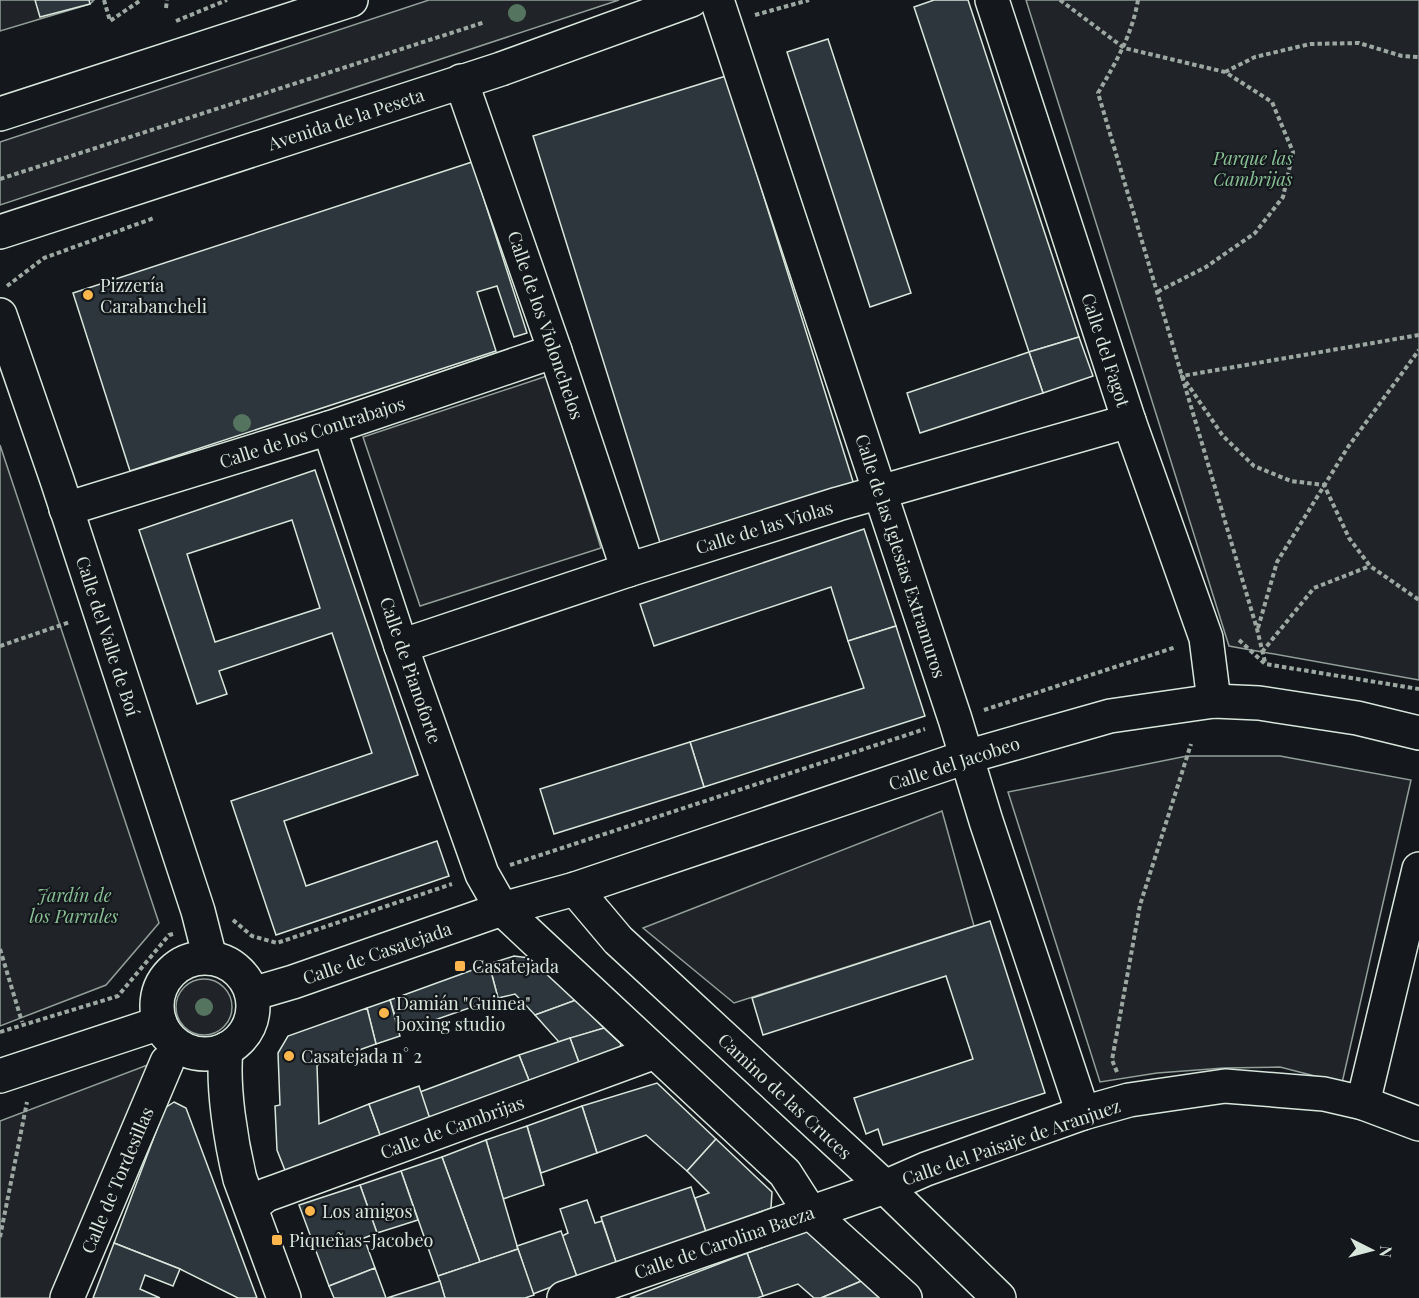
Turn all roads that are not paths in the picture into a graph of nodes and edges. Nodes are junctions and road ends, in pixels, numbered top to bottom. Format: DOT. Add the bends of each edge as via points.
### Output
graph roads {
  1 [pos="351,0"];
  2 [pos="691,0"];
  3 [pos="717,0"];
  4 [pos="992,0"];
  5 [pos="461,81"];
  6 [pos="0,114"];
  7 [pos="0,232"];
  8 [pos="0,315"];
  9 [pos="555,351"];
  10 [pos="1130,421"];
  11 [pos="329,428"];
  12 [pos="880,491"];
  13 [pos="66,509"];
  14 [pos="628,570"];
  15 [pos="401,646"];
  16 [pos="1214,701"];
  17 [pos="1419,733"];
  18 [pos="966,757"];
  19 [pos="1419,869"];
  20 [pos="575,889"];
  21 [pos="502,909"];
  22 [pos="210,958"];
  23 [pos="252,994"];
  24 [pos="160,1023"];
  25 [pos="226,1049"];
  26 [pos="655,1052"];
  27 [pos="167,1062"];
  28 [pos="0,1076"];
  29 [pos="1363,1103"];
  30 [pos="1083,1113"];
  31 [pos="1419,1124"];
  32 [pos="885,1187"];
  33 [pos="251,1207"];
  34 [pos="810,1212"];
  35 [pos="67,1298"];
  36 [pos="285,1298"];
  37 [pos="564,1298"];
  38 [pos="905,1298"];
  39 [pos="999,1298"];
  1 -- 6 [label="street"];
  2 -- 5 [label="street, Avenida de la Peseta"];
  3 -- 12 [label="street, Calle de las Iglesias Extramuros"];
  4 -- 10 [label="street, Calle del Fagot"];
  5 -- 7 [label="street, Avenida de la Peseta"];
  5 -- 9 [label="street, Calle de los Violonchelos"];
  8 -- 13 [label="street, Calle del Valle de Boí"];
  9 -- 11 [label="street, Calle de los Contrabajos"];
  9 -- 14 [label="street, Calle de los Violonchelos"];
  10 -- 12 [label="street, Calle de las Violas"];
  10 -- 16 [label="street, Calle del Fagot" via="1206,638"];
  11 -- 13 [label="street, Calle de los Contrabajos"];
  11 -- 15 [label="street, Calle de Pianoforte"];
  12 -- 14 [label="street, Calle de las Violas"];
  12 -- 18 [label="street, Calle de las Iglesias Extramuros"];
  13 -- 22 [label="street, Calle del Valle de Boí"];
  14 -- 15 [label="street, Calle de las Violas"];
  15 -- 21 [label="street, Calle de Pianoforte" via="482,874"];
  16 -- 17 [label="street, Calle del Jacobeo" via="1259,703 1357,718"];
  16 -- 18 [label="street, Calle del Jacobeo" via="1110,716"];
  18 -- 20 [label="street, Calle del Jacobeo"];
  18 -- 30 [label="street, Calle de las Iglesias Extramuros"];
  19 -- 29 [label="street"];
  20 -- 21 [label="street, Calle del Jacobeo"];
  20 -- 32 [label="street, Camino de las Cruces" via="618,940"];
  21 -- 23 [label="street, Calle de Casatejada"];
  21 -- 26 [label="street"];
  22 -- 23 [label="street" via="237,969"];
  22 -- 24 [label="street" via="194,959 167,976 160,991"];
  23 -- 25 [label="street" via="249,1026"];
  24 -- 25 [label="street" via="183,1048 203,1054"];
  24 -- 28 [label="street"];
  25 -- 33 [label="street" via="236,1160"];
  26 -- 33 [label="street, Calle de Cambrijas" via="280,1190"];
  26 -- 34 [label="street" via="784,1173"];
  27 -- 35 [label="street, Calle de Tordesillas"];
  29 -- 30 [label="street, Calle del Paisaje de Aranjuez" via="1324,1094 1225,1086 1129,1100"];
  29 -- 31 [label="street, Calle del Paisaje de Aranjuez"];
  30 -- 32 [label="street, Calle del Paisaje de Aranjuez"];
  32 -- 34 [label="street, Calle de Carolina Baeza"];
  32 -- 39 [label="street, Camino de las Cruces"];
  33 -- 36 [label="street"];
  34 -- 37 [label="street, Calle de Carolina Baeza"];
  34 -- 38 [label="street"];
}
